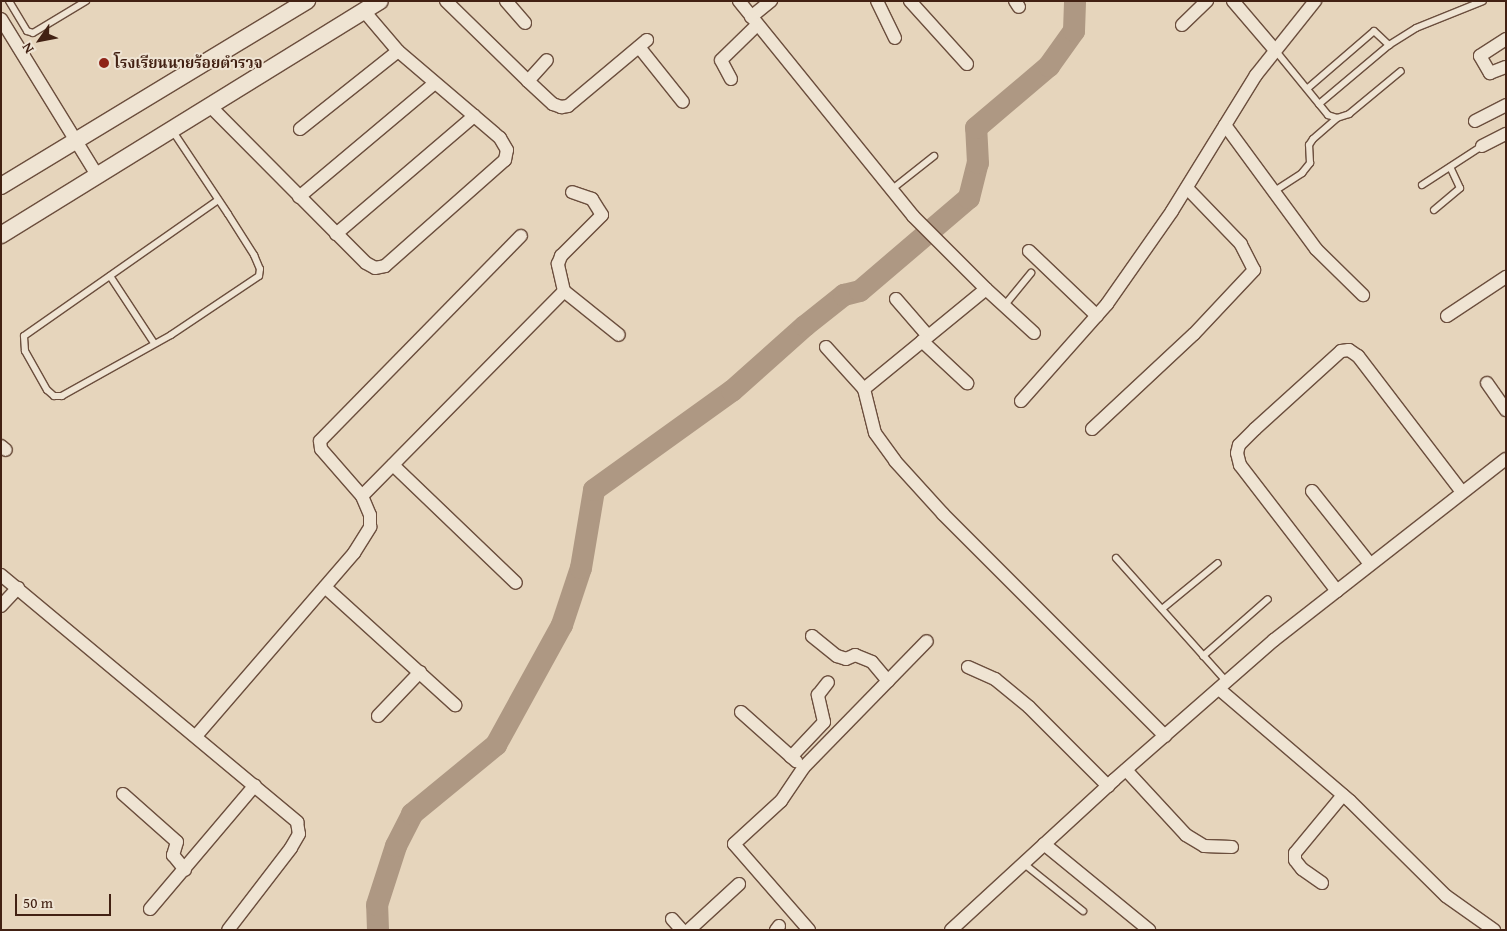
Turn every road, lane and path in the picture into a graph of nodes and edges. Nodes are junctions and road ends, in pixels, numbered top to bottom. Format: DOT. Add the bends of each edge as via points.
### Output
graph roads {
  1 [pos="9,1"];
  2 [pos="86,1"];
  3 [pos="307,1"];
  4 [pos="380,1"];
  5 [pos="446,1"];
  6 [pos="506,1"];
  7 [pos="739,1"];
  8 [pos="771,1"];
  9 [pos="877,1"];
  10 [pos="910,1"];
  11 [pos="1207,1"];
  12 [pos="1233,1"];
  13 [pos="1315,1"];
  14 [pos="1483,1"];
  15 [pos="364,11"];
  16 [pos="1,19"];
  17 [pos="754,21"];
  18 [pos="525,23"];
  19 [pos="1182,25"];
  20 [pos="895,38"];
  21 [pos="1506,39"];
  22 [pos="1389,45"];
  23 [pos="1274,49"];
  24 [pos="398,51"];
  25 [pos="547,60"];
  26 [pos="967,64"];
  27 [pos="1506,67"];
  28 [pos="1401,71"];
  29 [pos="732,79"];
  30 [pos="528,81"];
  31 [pos="435,83"];
  32 [pos="1308,88"];
  33 [pos="683,102"];
  34 [pos="1319,104"];
  35 [pos="1506,105"];
  36 [pos="210,106"];
  37 [pos="474,116"];
  38 [pos="1337,118"];
  39 [pos="1475,121"];
  40 [pos="1225,125"];
  41 [pos="300,129"];
  42 [pos="171,130"];
  43 [pos="1506,134"];
  44 [pos="76,140"];
  45 [pos="1482,146"];
  46 [pos="934,156"];
  47 [pos="1450,167"];
  48 [pos="97,175"];
  49 [pos="1422,185"];
  50 [pos="1,186"];
  51 [pos="1187,188"];
  52 [pos="892,190"];
  53 [pos="572,192"];
  54 [pos="1273,192"];
  55 [pos="300,197"];
  56 [pos="218,200"];
  57 [pos="1434,210"];
  58 [pos="336,234"];
  59 [pos="1,235"];
  60 [pos="521,236"];
  61 [pos="1029,251"];
  62 [pos="1031,273"];
  63 [pos="110,276"];
  64 [pos="1506,277"];
  65 [pos="986,288"];
  66 [pos="564,291"];
  67 [pos="1363,295"];
  68 [pos="896,299"];
  69 [pos="1004,306"];
  70 [pos="1097,316"];
  71 [pos="1447,316"];
  72 [pos="1034,333"];
  73 [pos="619,335"];
  74 [pos="925,339"];
  75 [pos="154,344"];
  76 [pos="826,347"];
  77 [pos="1487,382"];
  78 [pos="967,383"];
  79 [pos="864,389"];
  80 [pos="1021,401"];
  81 [pos="1506,410"];
  82 [pos="1092,428"];
  83 [pos="1506,459"];
  84 [pos="393,465"];
  85 [pos="1312,491"];
  86 [pos="1462,492"];
  87 [pos="362,496"];
  88 [pos="1116,558"];
  89 [pos="1218,563"];
  90 [pos="1370,564"];
  91 [pos="1,575"];
  92 [pos="516,584"];
  93 [pos="325,587"];
  94 [pos="18,588"];
  95 [pos="1337,590"];
  96 [pos="1268,599"];
  97 [pos="1,606"];
  98 [pos="1162,609"];
  99 [pos="812,636"];
  100 [pos="927,641"];
  101 [pos="1204,656"];
  102 [pos="968,668"];
  103 [pos="420,672"];
  104 [pos="888,680"];
  105 [pos="828,682"];
  106 [pos="1223,685"];
  107 [pos="455,705"];
  108 [pos="741,712"];
  109 [pos="378,716"];
  110 [pos="196,736"];
  111 [pos="1165,736"];
  112 [pos="791,757"];
  113 [pos="803,768"];
  114 [pos="1126,770"];
  115 [pos="255,785"];
  116 [pos="1108,786"];
  117 [pos="123,794"];
  118 [pos="1343,795"];
  119 [pos="1044,844"];
  120 [pos="1232,847"];
  121 [pos="1023,863"];
  122 [pos="185,870"];
  123 [pos="1322,883"];
  124 [pos="739,884"];
  125 [pos="150,909"];
  126 [pos="1082,911"];
  127 [pos="672,919"];
  128 [pos="228,930"];
  129 [pos="682,930"];
  130 [pos="689,930"];
  131 [pos="809,930"];
  132 [pos="951,930"];
  133 [pos="1149,930"];
  134 [pos="1494,930"];
  1 -- 2 [label="lane" via="27,31 33,33"];
  3 -- 44 [label="street"];
  4 -- 15 [label="street"];
  5 -- 30 [label="street"];
  6 -- 18 [label="street"];
  7 -- 17 [label="street"];
  8 -- 17 [label="street"];
  9 -- 20 [label="street"];
  10 -- 26 [label="street"];
  11 -- 19 [label="street"];
  12 -- 23 [label="street"];
  13 -- 23 [label="street"];
  14 -- 22 [label="lane" via="1416,28"];
  15 -- 24 [label="street"];
  15 -- 36 [label="street"];
  16 -- 44 [label="street"];
  17 -- 29 [label="street" via="721,60"];
  17 -- 52 [label="street"];
  21 -- 27 [label="street" via="1483,51 1480,56 1490,73"];
  22 -- 32 [label="lane" via="1374,31"];
  22 -- 34 [label="lane"];
  23 -- 32 [label="lane"];
  23 -- 40 [label="street"];
  24 -- 31 [label="street"];
  24 -- 41 [label="street"];
  25 -- 30 [label="street"];
  28 -- 38 [label="lane" via="1349,114"];
  30 -- 33 [label="street" via="553,104 568,106 643,43"];
  31 -- 37 [label="street"];
  31 -- 55 [label="street"];
  32 -- 34 [label="lane"];
  34 -- 38 [label="lane" via="1328,115"];
  35 -- 39 [label="street"];
  36 -- 42 [label="street"];
  36 -- 55 [label="street"];
  37 -- 58 [label="street"];
  37 -- 58 [label="street" via="500,138 507,150 505,160 385,266 371,266"];
  38 -- 54 [label="lane" via="1309,145 1310,163 1302,173"];
  40 -- 51 [label="street"];
  40 -- 54 [label="street"];
  42 -- 48 [label="street"];
  42 -- 56 [label="lane"];
  43 -- 45 [label="street"];
  44 -- 48 [label="street"];
  44 -- 50 [label="street"];
  45 -- 47 [label="lane"];
  46 -- 52 [label="lane"];
  47 -- 49 [label="lane"];
  47 -- 57 [label="lane" via="1460,188"];
  48 -- 59 [label="street"];
  51 -- 70 [label="street"];
  51 -- 82 [label="street" via="1241,244 1254,270 1194,334"];
  52 -- 65 [label="street" via="913,216"];
  53 -- 66 [label="street" via="592,199 602,215 561,256 558,264"];
  54 -- 67 [label="street" via="1316,249"];
  55 -- 58 [label="street"];
  56 -- 63 [label="lane"];
  56 -- 75 [label="lane" via="254,255 260,268 259,276"];
  60 -- 87 [label="street" via="320,441 321,449"];
  61 -- 70 [label="street"];
  62 -- 69 [label="lane"];
  63 -- 75 [label="lane"];
  63 -- 75 [label="lane" via="24,336 25,351 47,390 54,396 62,396"];
  64 -- 71 [label="street"];
  65 -- 69 [label="street"];
  65 -- 74 [label="street"];
  66 -- 73 [label="street"];
  66 -- 84 [label="street"];
  68 -- 74 [label="street"];
  69 -- 72 [label="street"];
  70 -- 80 [label="street"];
  74 -- 78 [label="street"];
  74 -- 79 [label="street"];
  76 -- 79 [label="street"];
  77 -- 81 [label="street"];
  79 -- 111 [label="street" via="875,433 895,461 943,514"];
  83 -- 86 [label="street"];
  84 -- 87 [label="street"];
  84 -- 92 [label="street"];
  85 -- 90 [label="street"];
  86 -- 90 [label="street"];
  86 -- 95 [label="street" via="1358,356 1349,350 1341,351 1255,429 1239,445 1237,454 1240,465"];
  87 -- 93 [label="street" via="370,515 370,527 354,553"];
  88 -- 98 [label="lane"];
  89 -- 98 [label="lane"];
  90 -- 95 [label="street"];
  91 -- 94 [label="street"];
  93 -- 103 [label="street"];
  93 -- 110 [label="street"];
  94 -- 97 [label="street"];
  94 -- 110 [label="street"];
  95 -- 106 [label="street"];
  96 -- 101 [label="lane"];
  98 -- 101 [label="lane"];
  99 -- 104 [label="street" via="837,656 846,659 855,655 872,662"];
  100 -- 104 [label="street"];
  101 -- 106 [label="lane"];
  102 -- 116 [label="street" via="995,679 1029,707"];
  103 -- 107 [label="street"];
  103 -- 109 [label="street"];
  104 -- 113 [label="street"];
  105 -- 112 [label="street" via="818,695 824,722"];
  106 -- 111 [label="street"];
  106 -- 118 [label="street"];
  108 -- 112 [label="street"];
  110 -- 115 [label="street"];
  111 -- 114 [label="street"];
  112 -- 113 [label="street"];
  113 -- 131 [label="street" via="781,801 734,846"];
  114 -- 116 [label="street"];
  114 -- 120 [label="street" via="1186,835 1204,846"];
  115 -- 122 [label="street"];
  115 -- 128 [label="street" via="290,813 297,822 299,834"];
  116 -- 119 [label="street"];
  117 -- 122 [label="street" via="177,842 173,855"];
  118 -- 123 [label="street" via="1296,853 1295,860 1302,869"];
  118 -- 134 [label="street" via="1446,896"];
  119 -- 121 [label="street"];
  119 -- 133 [label="street"];
  121 -- 126 [label="lane"];
  121 -- 132 [label="street"];
  122 -- 125 [label="street"];
  124 -- 130 [label="street"];
  127 -- 129 [label="street"];
}
